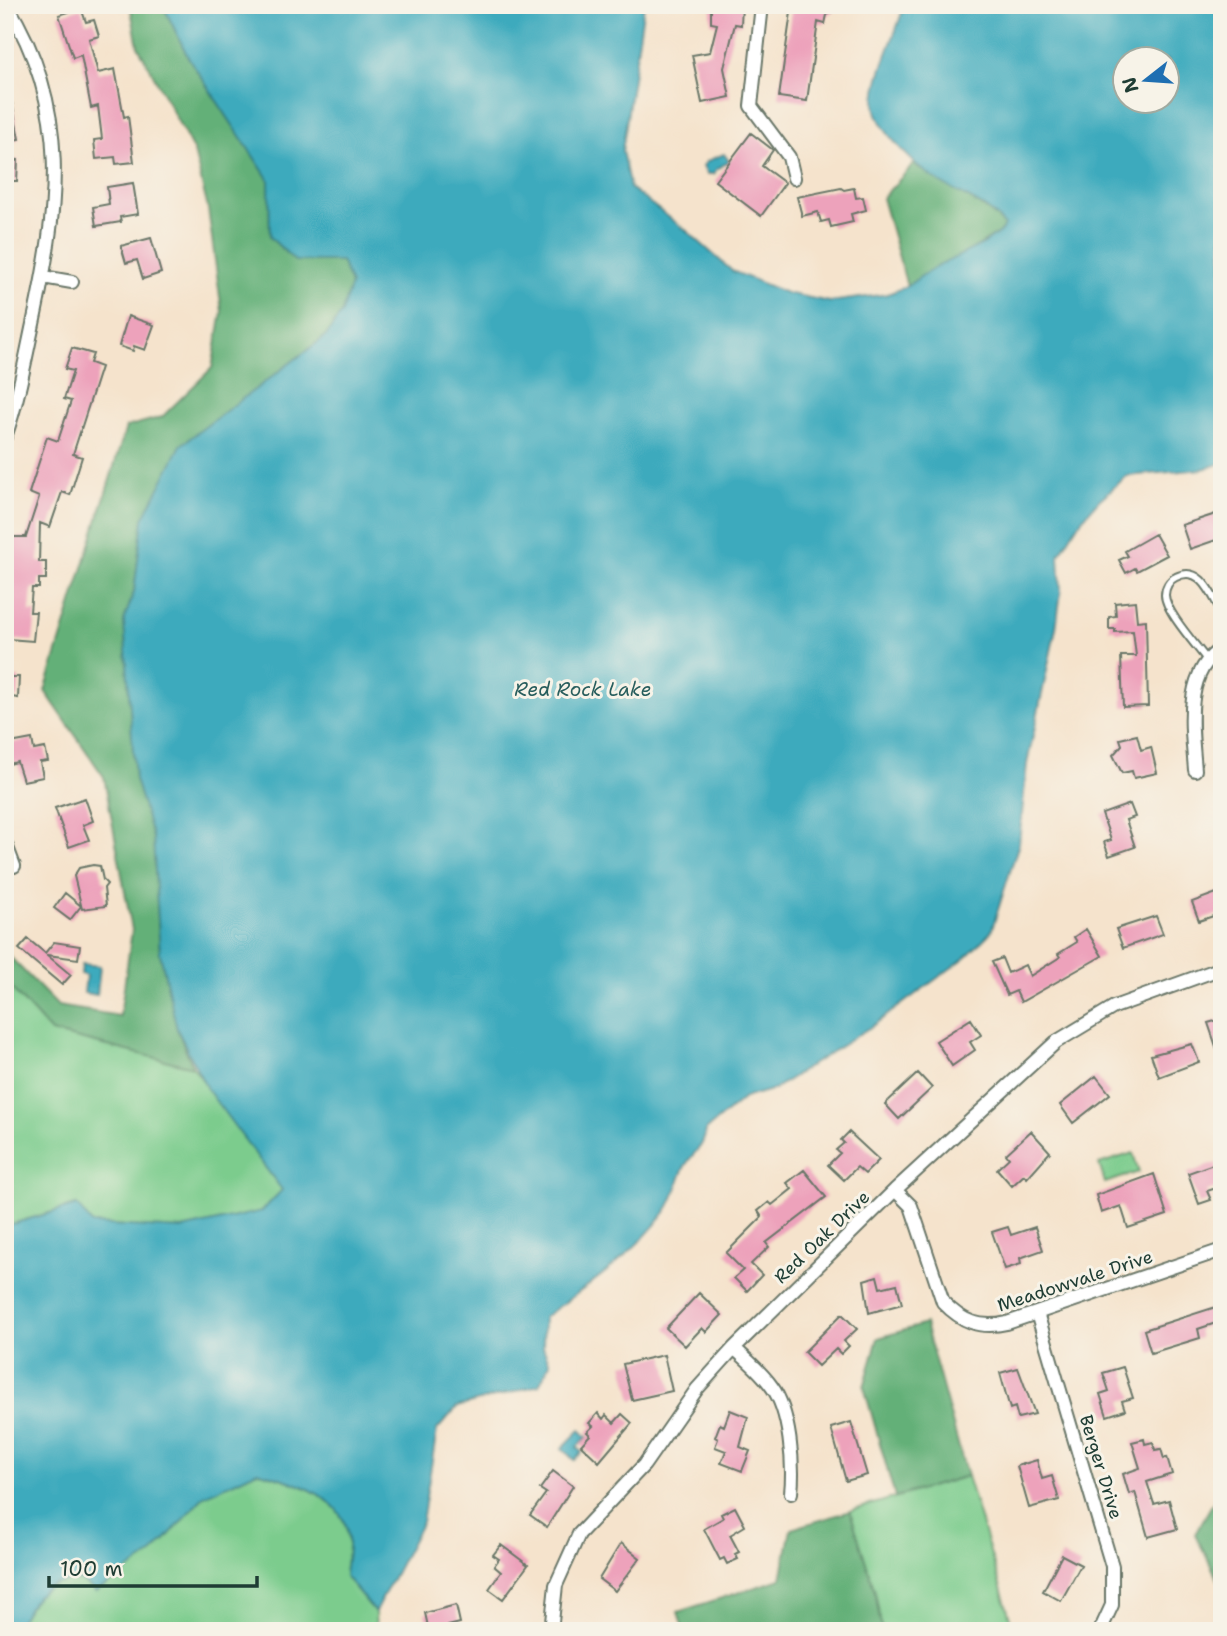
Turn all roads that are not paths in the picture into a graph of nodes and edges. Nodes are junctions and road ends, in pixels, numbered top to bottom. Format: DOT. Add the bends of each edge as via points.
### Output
graph roads {
  1 [pos="7,5"];
  2 [pos="762,5"];
  3 [pos="794,178"];
  4 [pos="43,277"];
  5 [pos="72,282"];
  6 [pos="5,437"];
  7 [pos="1222,613"];
  8 [pos="1222,648"];
  9 [pos="1207,660"];
  10 [pos="1195,770"];
  11 [pos="5,842"];
  12 [pos="14,866"];
  13 [pos="1222,968"];
  14 [pos="895,1190"];
  15 [pos="1222,1250"];
  16 [pos="1037,1313"];
  17 [pos="734,1348"];
  18 [pos="791,1493"];
  19 [pos="551,1631"];
  20 [pos="1100,1631"];
  1 -- 4 [label="street" via="39,68 50,108 55,192"];
  2 -- 3 [label="street" via="751,106 789,157"];
  4 -- 5 [label="street"];
  4 -- 6 [label="street"];
  7 -- 9 [label="lane" via="1203,580 1177,576 1168,582 1168,605"];
  8 -- 9 [label="street"];
  9 -- 10 [label="street" via="1195,682"];
  11 -- 12 [label="street"];
  13 -- 14 [label="street, Red Oak Drive" via="1114,1007 1074,1029"];
  14 -- 16 [label="street, Meadowvale Drive" via="911,1206 936,1288 953,1313 978,1325 993,1326"];
  14 -- 17 [label="street, Red Oak Drive"];
  15 -- 16 [label="street, Meadowvale Drive"];
  16 -- 20 [label="street, Berger Drive" via="1112,1566 1112,1605"];
  17 -- 18 [label="street" via="764,1377 781,1402 794,1466"];
  17 -- 19 [label="street, Red Oak Drive" via="697,1389 645,1465 579,1534 555,1585"];
}
